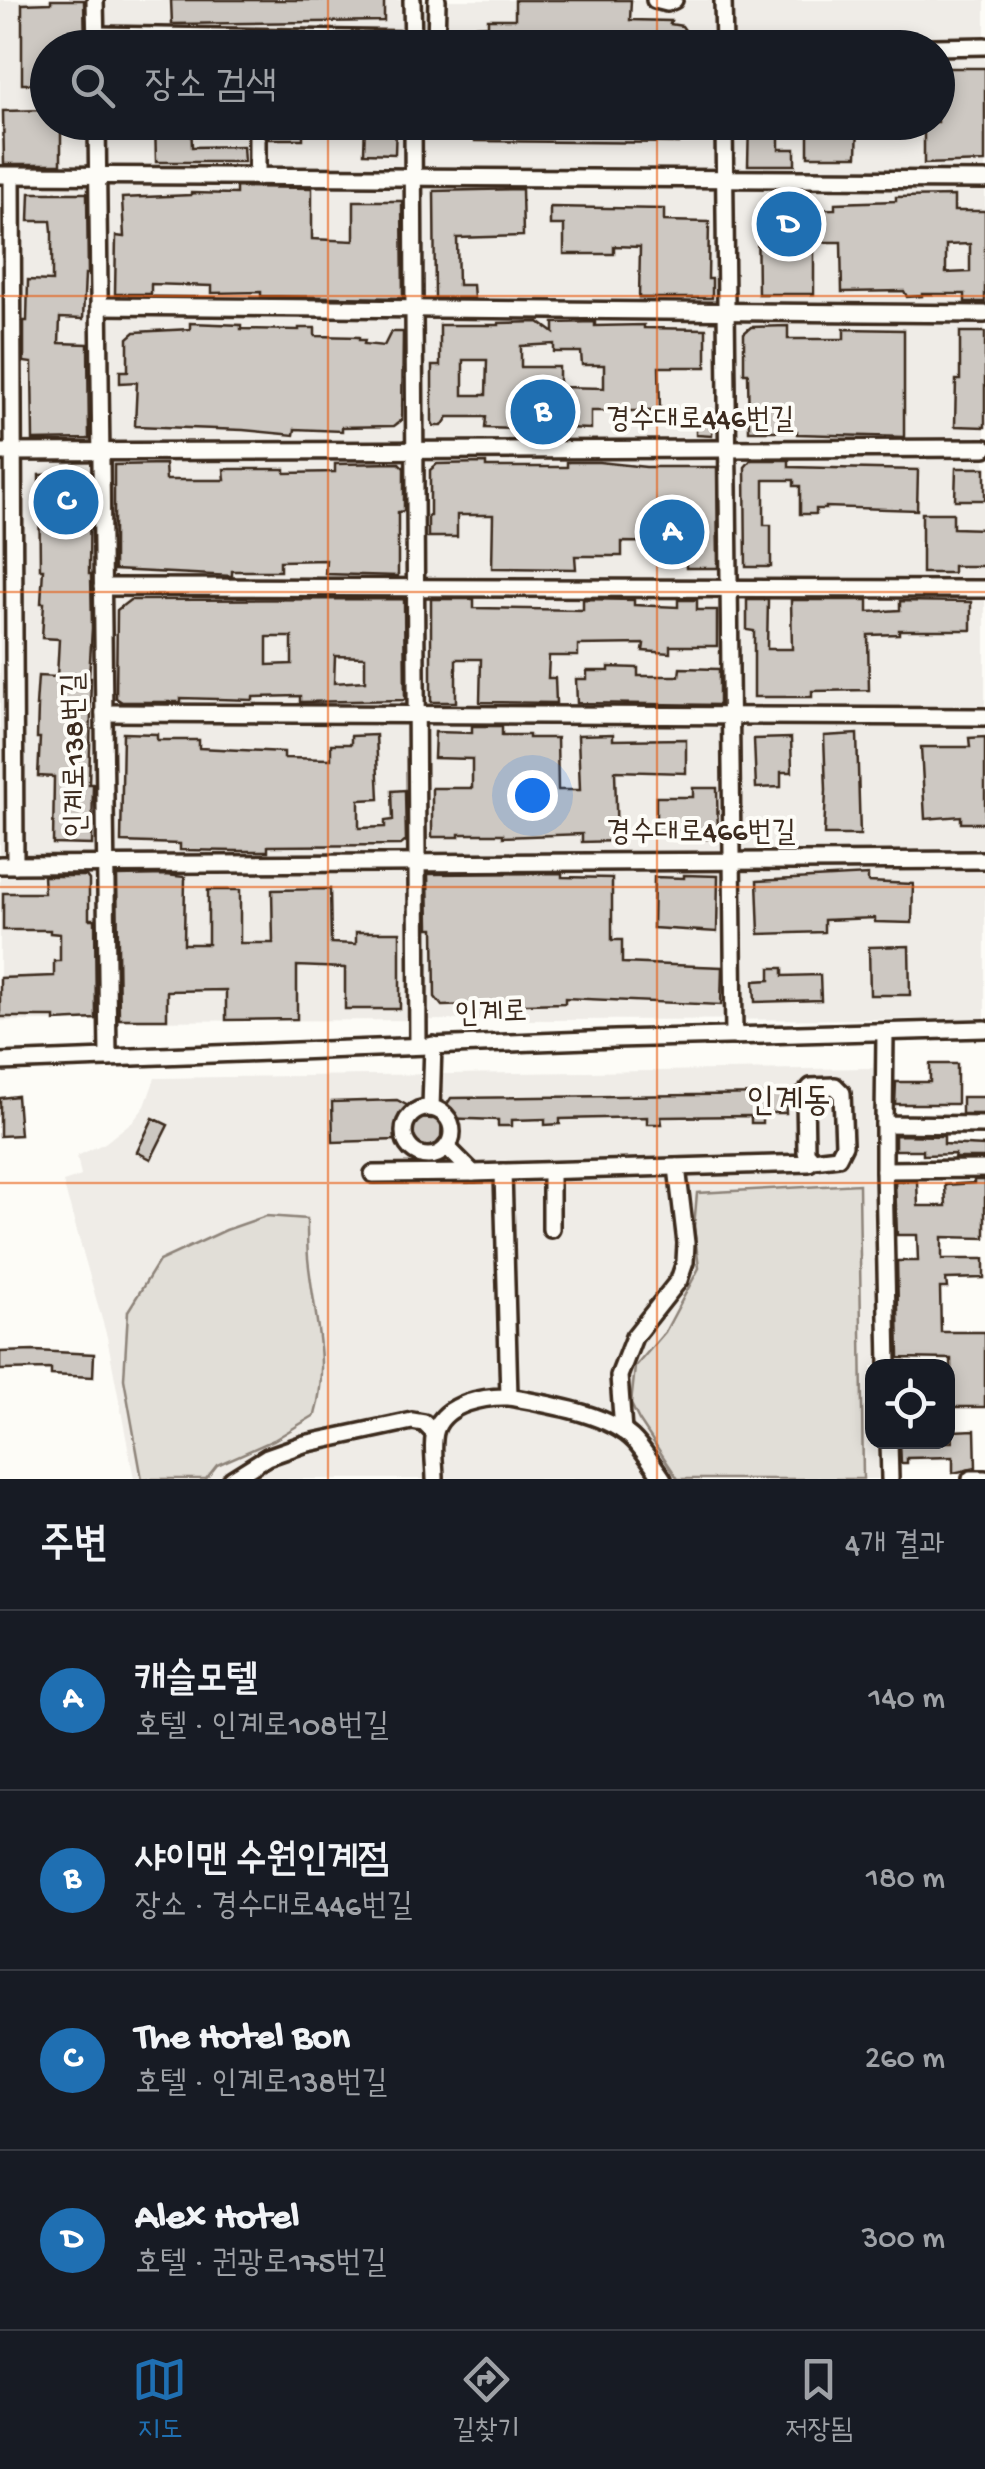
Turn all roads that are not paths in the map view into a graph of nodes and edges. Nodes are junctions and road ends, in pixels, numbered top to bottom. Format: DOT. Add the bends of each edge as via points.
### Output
graph roads {
  1 [pos="95,0"];
  2 [pos="412,0"];
  3 [pos="436,0"];
  4 [pos="655,0"];
  5 [pos="674,0"];
  6 [pos="723,0"];
  7 [pos="96,30"];
  8 [pos="412,30"];
  9 [pos="436,30"];
  10 [pos="724,30"];
  11 [pos="985,46"];
  12 [pos="955,47"];
  13 [pos="97,140"];
  14 [pos="258,140"];
  15 [pos="413,140"];
  16 [pos="724,140"];
  17 [pos="6,176"];
  18 [pos="97,176"];
  19 [pos="257,177"];
  20 [pos="413,178"];
  21 [pos="725,179"];
  22 [pos="985,180"];
  23 [pos="99,306"];
  24 [pos="414,308"];
  25 [pos="726,311"];
  26 [pos="985,314"];
  27 [pos="985,448"];
  28 [pos="728,449"];
  29 [pos="414,450"];
  30 [pos="100,451"];
  31 [pos="6,452"];
  32 [pos="102,586"];
  33 [pos="415,587"];
  34 [pos="729,588"];
  35 [pos="985,589"];
  36 [pos="104,713"];
  37 [pos="416,714"];
  38 [pos="730,716"];
  39 [pos="985,717"];
  40 [pos="985,860"];
  41 [pos="732,861"];
  42 [pos="417,863"];
  43 [pos="106,864"];
  44 [pos="7,865"];
  45 [pos="985,1030"];
  46 [pos="885,1032"];
  47 [pos="734,1036"];
  48 [pos="425,1045"];
  49 [pos="108,1058"];
  50 [pos="0,1062"];
  51 [pos="431,1108"];
  52 [pos="884,1124"];
  53 [pos="985,1124"];
  54 [pos="447,1147"];
  55 [pos="415,1153"];
  56 [pos="813,1160"];
  57 [pos="677,1167"];
  58 [pos="985,1169"];
  59 [pos="884,1170"];
  60 [pos="551,1171"];
  61 [pos="503,1172"];
  62 [pos="473,1173"];
  63 [pos="372,1174"];
  64 [pos="405,1174"];
  65 [pos="551,1230"];
  66 [pos="888,1359"];
  67 [pos="509,1396"];
  68 [pos="623,1431"];
  69 [pos="434,1433"];
  70 [pos="889,1449"];
  71 [pos="985,1478"];
  72 [pos="232,1479"];
  73 [pos="435,1479"];
  74 [pos="663,1479"];
  75 [pos="890,1479"];
  76 [pos="971,1479"];
  1 -- 7 [label="street"];
  2 -- 8 [label="street"];
  3 -- 9 [label="street"];
  4 -- 5 [label="street"];
  6 -- 10 [label="street"];
  11 -- 12 [label="street"];
  13 -- 18 [label="street, 인계로138번길"];
  14 -- 19 [label="street"];
  15 -- 20 [label="street"];
  16 -- 21 [label="street"];
  17 -- 18 [label="street"];
  17 -- 31 [label="street"];
  18 -- 19 [label="street"];
  18 -- 23 [label="street, 인계로138번길"];
  19 -- 20 [label="street"];
  20 -- 21 [label="street"];
  20 -- 24 [label="street"];
  21 -- 22 [label="street"];
  21 -- 25 [label="street"];
  23 -- 24 [label="street"];
  23 -- 30 [label="street, 인계로138번길"];
  24 -- 25 [label="street"];
  24 -- 29 [label="street"];
  25 -- 26 [label="street"];
  25 -- 28 [label="street"];
  27 -- 28 [label="street, 경수대로446번길"];
  28 -- 29 [label="street, 경수대로446번길"];
  28 -- 34 [label="street"];
  29 -- 30 [label="street, 경수대로446번길"];
  29 -- 33 [label="street"];
  30 -- 31 [label="street, 경수대로446번길"];
  30 -- 32 [label="street, 인계로138번길"];
  31 -- 44 [label="street"];
  32 -- 33 [label="street"];
  32 -- 36 [label="street, 인계로138번길"];
  33 -- 34 [label="street"];
  33 -- 37 [label="street"];
  34 -- 35 [label="street"];
  34 -- 38 [label="street"];
  36 -- 37 [label="street"];
  36 -- 43 [label="street, 인계로138번길"];
  37 -- 38 [label="street"];
  37 -- 42 [label="street"];
  38 -- 39 [label="street"];
  38 -- 41 [label="street"];
  40 -- 41 [label="street, 경수대로466번길"];
  41 -- 42 [label="street, 경수대로466번길"];
  41 -- 47 [label="street"];
  42 -- 43 [label="street, 경수대로466번길"];
  42 -- 48 [label="street"];
  43 -- 44 [label="street, 경수대로466번길"];
  43 -- 49 [label="street, 인계로138번길"];
  45 -- 46 [label="street, 인계로"];
  46 -- 47 [label="street, 인계로"];
  46 -- 52 [label="street"];
  47 -- 48 [label="street, 인계로"];
  48 -- 49 [label="street, 인계로"];
  48 -- 51 [label="street"];
  49 -- 50 [label="street, 인계로"];
  51 -- 54 [label="street" via="451,1124"];
  51 -- 55 [label="street" via="412,1114 404,1127"];
  52 -- 53 [label="street"];
  52 -- 59 [label="street"];
  54 -- 55 [label="street" via="434,1156"];
  54 -- 62 [label="street"];
  55 -- 64 [label="street"];
  56 -- 56 [label="street" via="838,1156 844,1145 842,1094 835,1086 811,1087 804,1094 806,1152"];
  56 -- 57 [label="street"];
  57 -- 60 [label="street"];
  57 -- 68 [label="street" via="685,1262 680,1280 634,1337 619,1376"];
  58 -- 59 [label="street"];
  59 -- 66 [label="street"];
  60 -- 61 [label="street"];
  60 -- 65 [label="street"];
  61 -- 62 [label="street"];
  61 -- 67 [label="street"];
  62 -- 64 [label="street"];
  63 -- 64 [label="street"];
  67 -- 68 [label="street"];
  67 -- 69 [label="street" via="464,1404"];
  68 -- 74 [label="street"];
  69 -- 72 [label="street" via="412,1421 304,1444"];
  69 -- 73 [label="street"];
  70 -- 75 [label="street"];
  71 -- 76 [label="street"];
}
